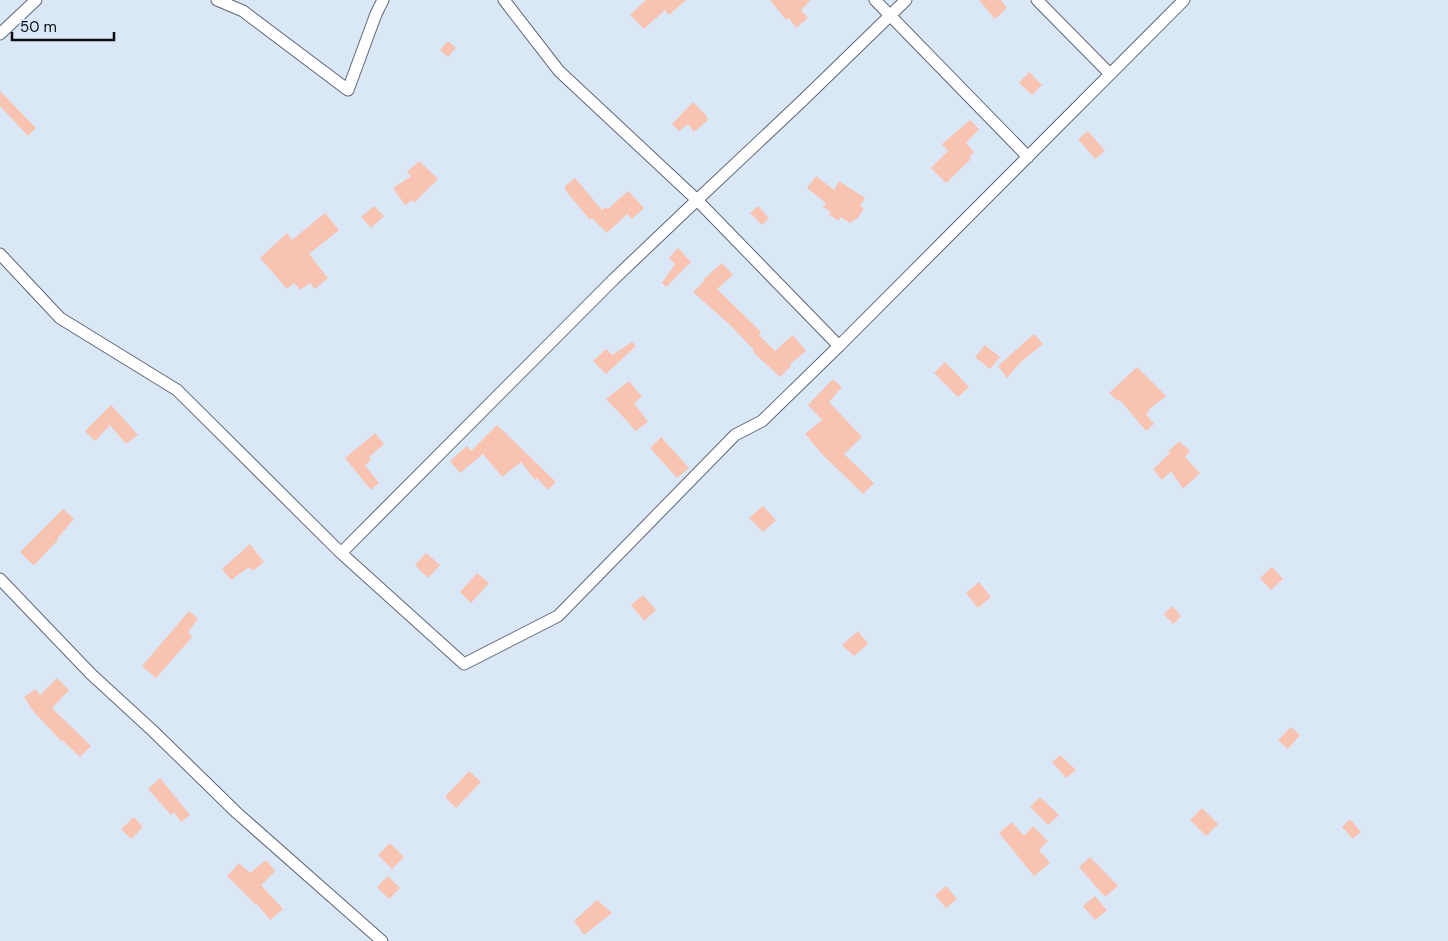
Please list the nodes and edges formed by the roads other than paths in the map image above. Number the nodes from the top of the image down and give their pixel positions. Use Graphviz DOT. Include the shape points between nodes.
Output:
graph roads {
  1 [pos="36,0"];
  2 [pos="217,0"];
  3 [pos="383,0"];
  4 [pos="504,0"];
  5 [pos="875,0"];
  6 [pos="906,0"];
  7 [pos="1037,0"];
  8 [pos="1184,0"];
  9 [pos="890,15"];
  10 [pos="0,34"];
  11 [pos="1110,74"];
  12 [pos="1028,157"];
  13 [pos="697,200"];
  14 [pos="0,254"];
  15 [pos="839,346"];
  16 [pos="341,553"];
  17 [pos="0,579"];
  18 [pos="382,941"];
  1 -- 10 [label="street"];
  2 -- 3 [label="street" via="243,10 348,90"];
  4 -- 13 [label="street" via="560,71"];
  5 -- 9 [label="street"];
  6 -- 9 [label="street"];
  7 -- 11 [label="street"];
  8 -- 11 [label="street"];
  9 -- 12 [label="street"];
  9 -- 13 [label="street"];
  11 -- 12 [label="street"];
  12 -- 15 [label="street"];
  13 -- 15 [label="street"];
  13 -- 16 [label="street"];
  14 -- 16 [label="street" via="60,318 177,390"];
  15 -- 16 [label="street" via="762,421 735,435 558,616 464,664"];
  17 -- 18 [label="street" via="90,674 237,813"];
}
